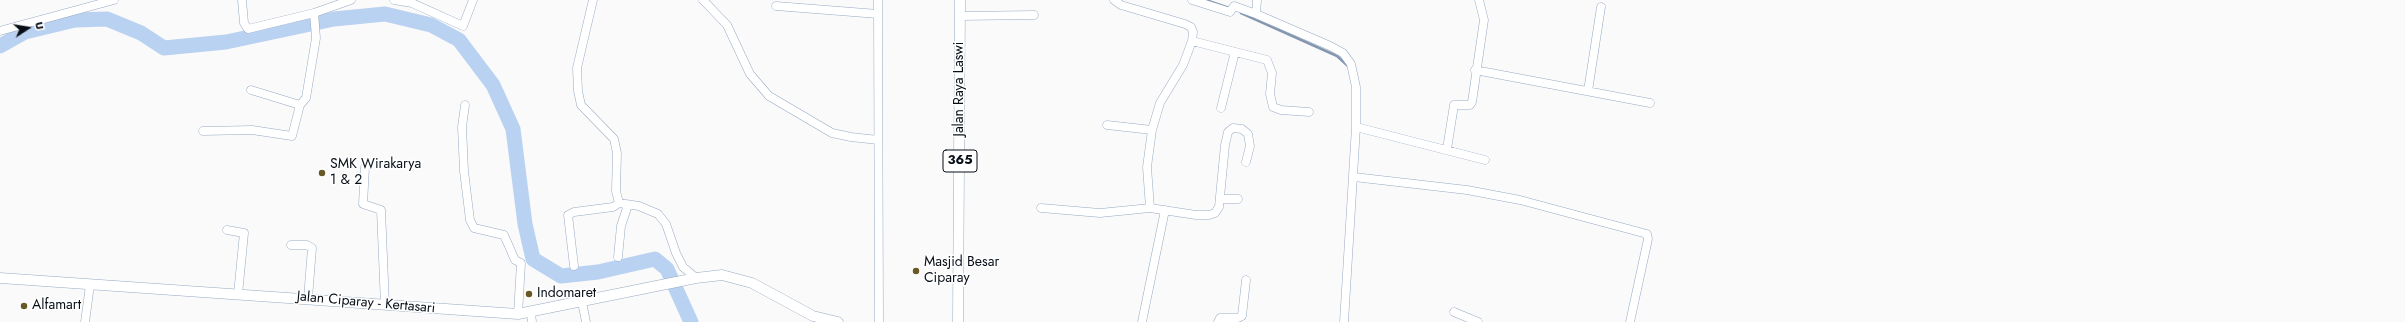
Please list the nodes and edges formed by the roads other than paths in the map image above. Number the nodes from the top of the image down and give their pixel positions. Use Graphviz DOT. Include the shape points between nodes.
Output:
graph roads {
  1 [pos="114,0"];
  2 [pos="242,0"];
  3 [pos="351,0"];
  4 [pos="394,0"];
  5 [pos="473,0"];
  6 [pos="593,0"];
  7 [pos="703,0"];
  8 [pos="878,0"];
  9 [pos="960,0"];
  10 [pos="1114,0"];
  11 [pos="1192,0"];
  12 [pos="1257,0"];
  13 [pos="1480,0"];
  14 [pos="776,6"];
  15 [pos="1234,6"];
  16 [pos="1601,6"];
  17 [pos="314,14"];
  18 [pos="878,14"];
  19 [pos="1256,14"];
  20 [pos="1034,15"];
  21 [pos="960,16"];
  22 [pos="0,31"];
  23 [pos="1192,41"];
  24 [pos="1235,52"];
  25 [pos="1475,70"];
  26 [pos="251,90"];
  27 [pos="1588,91"];
  28 [pos="1650,103"];
  29 [pos="300,105"];
  30 [pos="465,105"];
  31 [pos="1221,108"];
  32 [pos="1309,112"];
  33 [pos="1107,125"];
  34 [pos="1356,127"];
  35 [pos="1152,130"];
  36 [pos="203,131"];
  37 [pos="878,140"];
  38 [pos="1447,149"];
  39 [pos="1485,160"];
  40 [pos="1246,162"];
  41 [pos="365,167"];
  42 [pos="1354,177"];
  43 [pos="1221,199"];
  44 [pos="1238,199"];
  45 [pos="619,203"];
  46 [pos="628,205"];
  47 [pos="1041,208"];
  48 [pos="1150,208"];
  49 [pos="1165,210"];
  50 [pos="227,230"];
  51 [pos="291,245"];
  52 [pos="618,257"];
  53 [pos="574,266"];
  54 [pos="0,278"];
  55 [pos="693,278"];
  56 [pos="1246,280"];
  57 [pos="90,285"];
  58 [pos="238,294"];
  59 [pos="308,298"];
  60 [pos="582,302"];
  61 [pos="385,305"];
  62 [pos="1454,312"];
  63 [pos="518,314"];
  64 [pos="532,318"];
  65 [pos="85,322"];
  66 [pos="586,322"];
  67 [pos="838,322"];
  68 [pos="879,322"];
  69 [pos="958,322"];
  70 [pos="1142,322"];
  71 [pos="1218,322"];
  72 [pos="1344,322"];
  73 [pos="1478,322"];
  74 [pos="1630,322"];
  1 -- 22 [label="street"];
  2 -- 17 [label="street" via="244,23 248,29"];
  3 -- 17 [label="street"];
  4 -- 5 [label="street" via="412,3 463,26"];
  6 -- 45 [label="street" via="577,68 578,91 582,106 614,138 617,153 616,191"];
  7 -- 37 [label="street" via="727,25 750,74 769,96 832,133 851,138"];
  8 -- 18 [label="street"];
  9 -- 21 [label="main road, Jalan Raya Laswi / 365"];
  10 -- 23 [label="street" via="1121,5 1187,25 1193,32"];
  11 -- 15 [label="street" via="1230,12"];
  12 -- 19 [label="street"];
  13 -- 25 [label="street" via="1484,20"];
  14 -- 18 [label="street"];
  15 -- 19 [label="street"];
  16 -- 27 [label="street"];
  17 -- 29 [label="street" via="316,38 306,98"];
  18 -- 37 [label="street"];
  19 -- 34 [label="street" via="1330,46 1346,57 1352,67 1356,87"];
  20 -- 21 [label="street"];
  21 -- 69 [label="main road, Jalan Raya Laswi / 365"];
  23 -- 24 [label="street"];
  23 -- 35 [label="street" via="1183,66 1160,103"];
  24 -- 31 [label="street"];
  24 -- 32 [label="street" via="1270,62 1270,94 1273,107"];
  25 -- 27 [label="street"];
  25 -- 38 [label="street" via="1472,104 1454,105"];
  26 -- 29 [label="street"];
  27 -- 28 [label="street"];
  29 -- 36 [label="street" via="292,136 252,130"];
  30 -- 63 [label="street" via="462,127 470,220 474,228 504,235 515,260 521,263"];
  33 -- 35 [label="street"];
  34 -- 38 [label="street"];
  34 -- 42 [label="street"];
  35 -- 48 [label="street" via="1147,167"];
  37 -- 68 [label="street"];
  38 -- 39 [label="street"];
  40 -- 43 [label="street" via="1250,146 1248,134 1242,129 1233,128 1228,132 1225,145"];
  41 -- 61 [label="street" via="363,204 381,210"];
  42 -- 72 [label="street"];
  42 -- 74 [label="street" via="1520,200 1647,234"];
  43 -- 44 [label="street"];
  43 -- 49 [label="street" via="1217,211 1209,215"];
  45 -- 46 [label="street"];
  45 -- 53 [label="street" via="614,207 568,215"];
  46 -- 52 [label="street" via="621,226"];
  46 -- 55 [label="street" via="650,209 658,214 666,224 676,254"];
  47 -- 48 [label="street" via="1100,213"];
  48 -- 49 [label="street"];
  49 -- 70 [label="street"];
  50 -- 58 [label="street" via="244,232"];
  51 -- 59 [label="street" via="307,245 312,248"];
  54 -- 57 [label="main road, Jalan Ciparay - Kertasari"];
  55 -- 60 [label="main road, Jalan Ciparay - Kertasari"];
  55 -- 67 [label="main road, Jalan Ciparay - Kertasari" via="733,276 770,292 813,316"];
  56 -- 71 [label="street" via="1242,316 1220,318"];
  57 -- 58 [label="main road, Jalan Ciparay - Kertasari"];
  57 -- 65 [label="street"];
  58 -- 59 [label="main road, Jalan Ciparay - Kertasari"];
  59 -- 61 [label="main road, Jalan Ciparay - Kertasari"];
  60 -- 64 [label="main road, Jalan Ciparay - Kertasari"];
  60 -- 66 [label="street"];
  61 -- 63 [label="main road, Jalan Ciparay - Kertasari"];
  62 -- 73 [label="street"];
  63 -- 64 [label="main road, Jalan Ciparay - Kertasari"];
}
